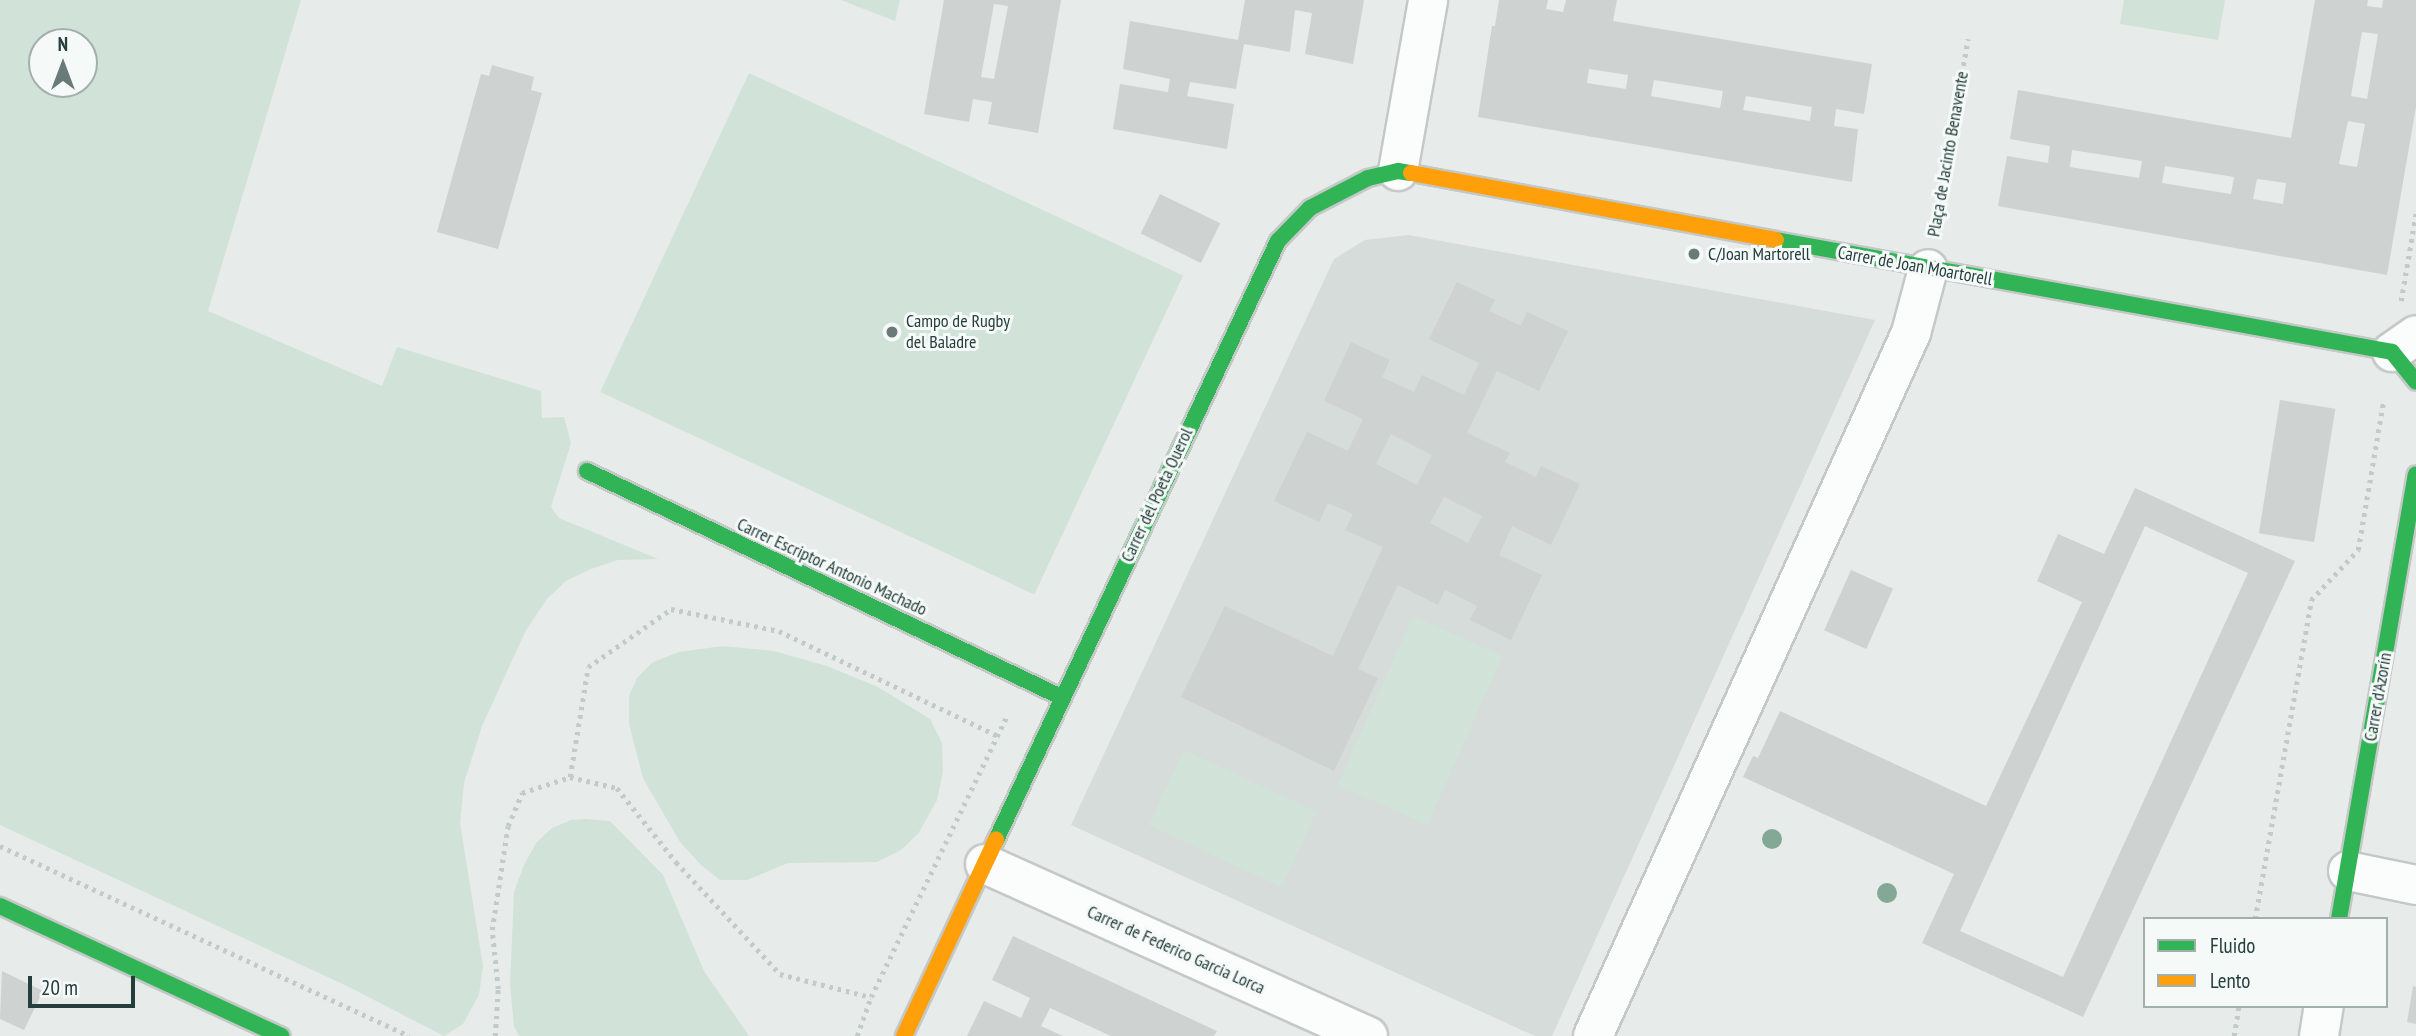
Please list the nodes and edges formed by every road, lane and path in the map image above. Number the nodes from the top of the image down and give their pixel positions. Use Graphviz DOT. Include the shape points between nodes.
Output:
graph roads {
  1 [pos="1429,0"];
  2 [pos="1968,39"];
  3 [pos="1398,172"];
  4 [pos="2416,212"];
  5 [pos="1928,269"];
  6 [pos="2404,343"];
  7 [pos="2416,382"];
  8 [pos="587,471"];
  9 [pos="2416,475"];
  10 [pos="1025,680"];
  11 [pos="1061,697"];
  12 [pos="998,736"];
  13 [pos="570,777"];
  14 [pos="0,846"];
  15 [pos="985,864"];
  16 [pos="2348,871"];
  17 [pos="2416,885"];
  18 [pos="0,906"];
  19 [pos="2255,917"];
  20 [pos="2339,917"];
  21 [pos="871,997"];
  22 [pos="2239,1008"];
  23 [pos="2324,1008"];
  24 [pos="281,1036"];
  25 [pos="410,1036"];
  26 [pos="495,1036"];
  27 [pos="856,1036"];
  28 [pos="905,1036"];
  29 [pos="1368,1036"];
  30 [pos="1593,1036"];
  31 [pos="2234,1036"];
  32 [pos="2319,1036"];
  1 -- 3 [label="street"];
  2 -- 5 [label="path, Plaça de Jacinto Benavente"];
  3 -- 5 [label="street, Carrer de Joan Moartorell"];
  3 -- 11 [label="street, Carrer del Poeta Querol" via="1368,178 1310,208 1278,241"];
  4 -- 6 [label="path"];
  5 -- 6 [label="street, Carrer de Joan Moartorell"];
  5 -- 30 [label="street" via="1911,333"];
  6 -- 7 [label="street"];
  6 -- 19 [label="path" via="2358,550 2311,600"];
  8 -- 10 [label="street, Carrer Escriptor Antonio Machado"];
  9 -- 16 [label="street, Carrer d'Azorín"];
  10 -- 11 [label="street, Carrer Escriptor Antonio Machado"];
  10 -- 12 [label="path"];
  11 -- 15 [label="street, Carrer del Poeta Querol"];
  12 -- 13 [label="path" via="779,631 671,609 588,667"];
  12 -- 21 [label="path"];
  13 -- 21 [label="path" via="617,788 676,862 780,974"];
  13 -- 26 [label="path" via="522,793 508,825 492,930 498,989"];
  14 -- 25 [label="path"];
  15 -- 28 [label="street, Carrer del Poeta Querol"];
  15 -- 29 [label="street, Carrer de Federico Garcia Lorca"];
  16 -- 17 [label="street"];
  16 -- 20 [label="street, Carrer d'Azorín"];
  18 -- 24 [label="street"];
  21 -- 27 [label="path"];
  22 -- 31 [label="path"];
  23 -- 32 [label="street"];
}
